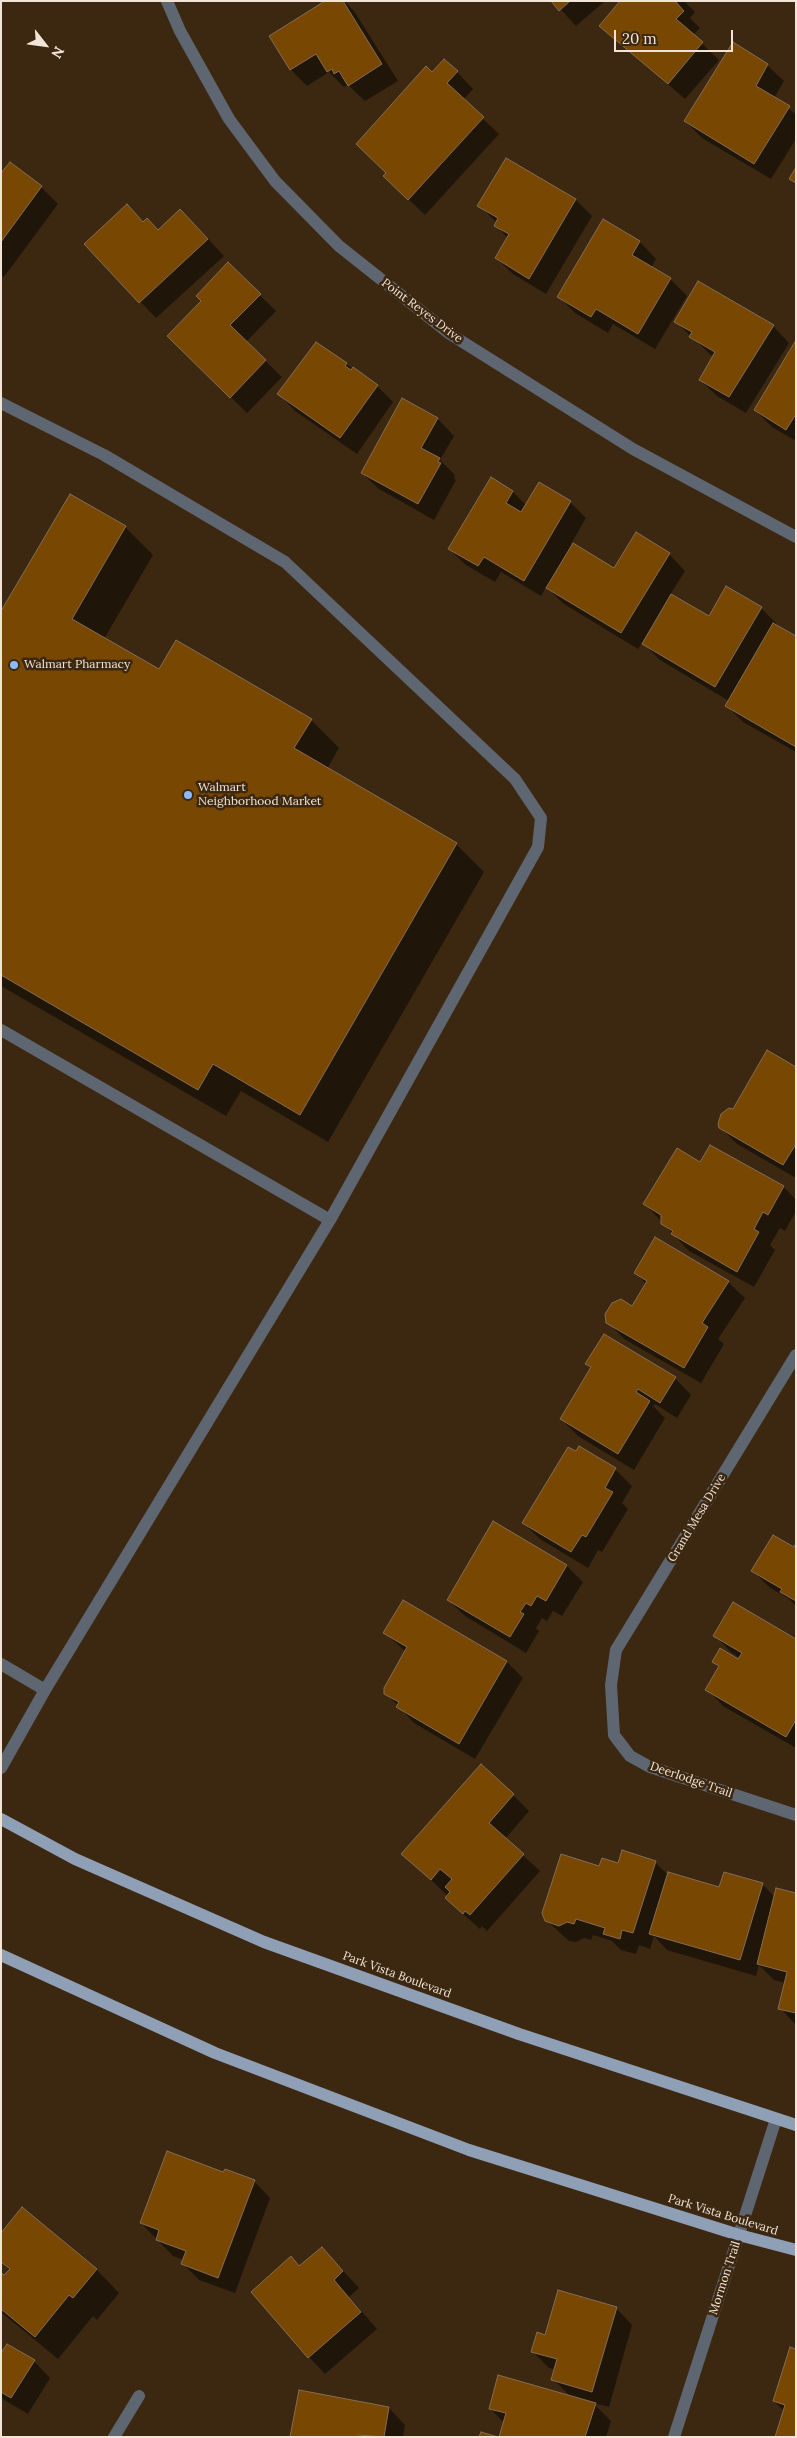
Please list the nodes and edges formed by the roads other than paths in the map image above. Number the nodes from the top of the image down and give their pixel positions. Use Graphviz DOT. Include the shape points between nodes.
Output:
graph roads {
  1 [pos="168,1"];
  2 [pos="1,403"];
  3 [pos="796,537"];
  4 [pos="1,1030"];
  5 [pos="330,1220"];
  6 [pos="796,1355"];
  7 [pos="1,1664"];
  8 [pos="611,1685"];
  9 [pos="45,1690"];
  10 [pos="1,1768"];
  11 [pos="796,1815"];
  12 [pos="1,1819"];
  13 [pos="1,1955"];
  14 [pos="776,2119"];
  15 [pos="796,2125"];
  16 [pos="739,2235"];
  17 [pos="796,2250"];
  18 [pos="139,2396"];
  19 [pos="114,2437"];
  20 [pos="674,2437"];
  1 -- 3 [label="street, Point Reyes Drive" via="180,31 229,119 276,181 339,246 450,334 633,449"];
  2 -- 5 [label="street" via="104,455 285,562 516,779 541,818 538,847"];
  4 -- 5 [label="street"];
  5 -- 9 [label="street"];
  6 -- 8 [label="street, Grand Mesa Drive" via="616,1650"];
  7 -- 9 [label="street"];
  8 -- 11 [label="street, Deerlodge Trail" via="614,1734 630,1756 650,1768"];
  9 -- 10 [label="street"];
  12 -- 14 [label="main road, Park Vista Boulevard" via="75,1859 264,1942 518,2034"];
  13 -- 16 [label="main road, Park Vista Boulevard" via="215,2053 460,2146"];
  14 -- 15 [label="main road, Park Vista Boulevard"];
  14 -- 16 [label="street, Mormon Trail"];
  16 -- 17 [label="main road, Park Vista Boulevard"];
  16 -- 20 [label="street, Mormon Trail"];
  18 -- 19 [label="street"];
}
